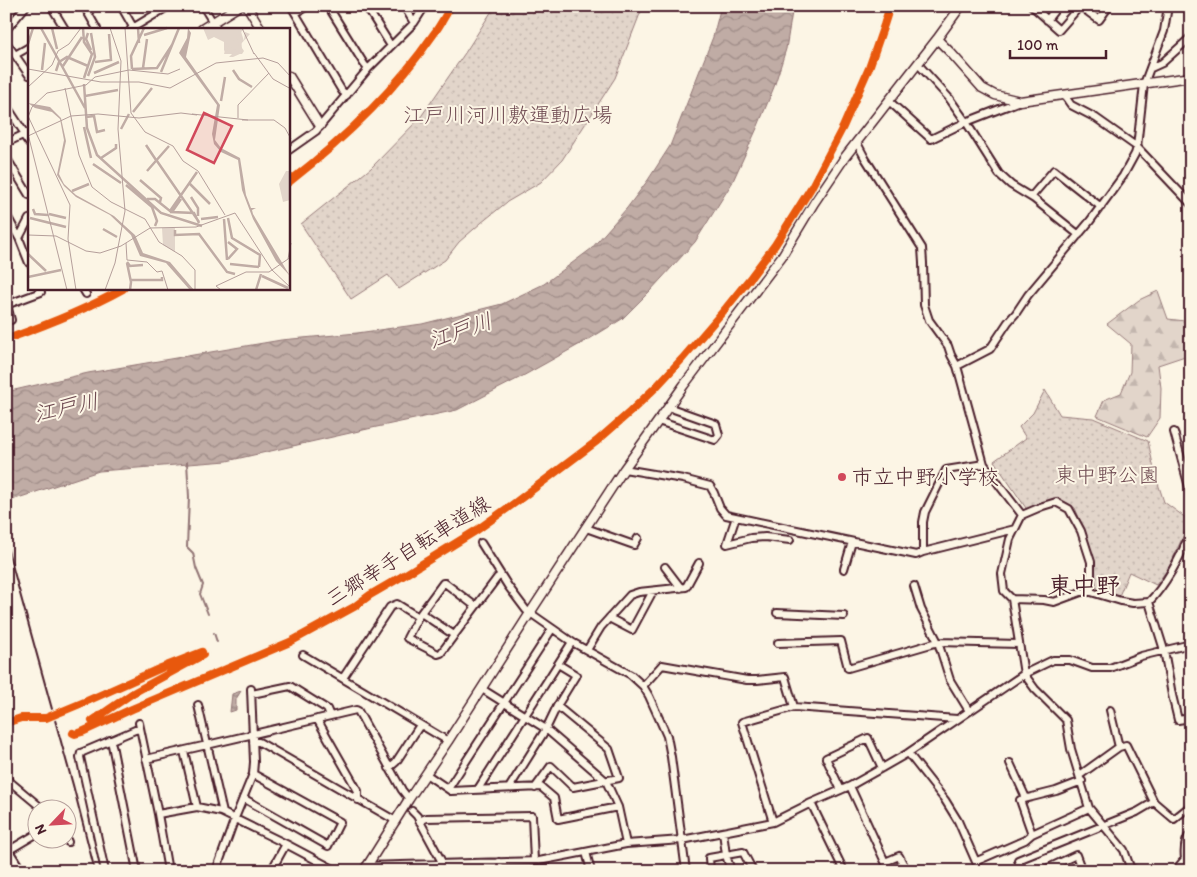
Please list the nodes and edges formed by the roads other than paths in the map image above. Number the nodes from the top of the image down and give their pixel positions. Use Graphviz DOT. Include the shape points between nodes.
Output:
graph roads {
  1 [pos="26,6"];
  2 [pos="51,6"];
  3 [pos="84,6"];
  4 [pos="121,6"];
  5 [pos="169,6"];
  6 [pos="204,6"];
  7 [pos="239,6"];
  8 [pos="247,6"];
  9 [pos="292,6"];
  10 [pos="307,6"];
  11 [pos="328,6"];
  12 [pos="366,6"];
  13 [pos="404,6"];
  14 [pos="425,6"];
  15 [pos="961,6"];
  16 [pos="1032,6"];
  17 [pos="1058,6"];
  18 [pos="1080,6"];
  19 [pos="1109,6"];
  20 [pos="1168,6"];
  21 [pos="296,13"];
  22 [pos="1047,20"];
  23 [pos="414,23"];
  24 [pos="215,26"];
  25 [pos="63,28"];
  26 [pos="96,28"];
  27 [pos="132,28"];
  28 [pos="260,28"];
  29 [pos="6,30"];
  30 [pos="1191,37"];
  31 [pos="937,39"];
  32 [pos="6,42"];
  33 [pos="391,46"];
  34 [pos="28,49"];
  35 [pos="15,56"];
  36 [pos="918,64"];
  37 [pos="1151,68"];
  38 [pos="368,69"];
  39 [pos="28,71"];
  40 [pos="1191,77"];
  41 [pos="290,78"];
  42 [pos="1144,84"];
  43 [pos="347,95"];
  44 [pos="1064,95"];
  45 [pos="889,101"];
  46 [pos="1020,101"];
  47 [pos="6,105"];
  48 [pos="966,122"];
  49 [pos="320,126"];
  50 [pos="26,133"];
  51 [pos="6,143"];
  52 [pos="857,143"];
  53 [pos="290,147"];
  54 [pos="1137,147"];
  55 [pos="6,157"];
  56 [pos="28,193"];
  57 [pos="1032,197"];
  58 [pos="1191,204"];
  59 [pos="1100,207"];
  60 [pos="6,214"];
  61 [pos="28,221"];
  62 [pos="1079,235"];
  63 [pos="19,238"];
  64 [pos="28,260"];
  65 [pos="40,290"];
  66 [pos="6,305"];
  67 [pos="11,320"];
  68 [pos="957,366"];
  69 [pos="668,407"];
  70 [pos="658,421"];
  71 [pos="1174,432"];
  72 [pos="984,464"];
  73 [pos="624,469"];
  74 [pos="1191,491"];
  75 [pos="1022,514"];
  76 [pos="736,517"];
  77 [pos="586,528"];
  78 [pos="1014,529"];
  79 [pos="1191,531"];
  80 [pos="638,538"];
  81 [pos="790,540"];
  82 [pos="852,542"];
  83 [pos="481,543"];
  84 [pos="1188,547"];
  85 [pos="924,552"];
  86 [pos="699,564"];
  87 [pos="665,567"];
  88 [pos="844,569"];
  89 [pos="501,575"];
  90 [pos="914,586"];
  91 [pos="681,588"];
  92 [pos="654,591"];
  93 [pos="1090,592"];
  94 [pos="1012,599"];
  95 [pos="1149,602"];
  96 [pos="475,606"];
  97 [pos="530,613"];
  98 [pos="777,613"];
  99 [pos="420,615"];
  100 [pos="844,616"];
  101 [pos="609,618"];
  102 [pos="552,629"];
  103 [pos="454,635"];
  104 [pos="572,642"];
  105 [pos="938,642"];
  106 [pos="778,643"];
  107 [pos="1019,644"];
  108 [pos="1191,644"];
  109 [pos="587,650"];
  110 [pos="1164,650"];
  111 [pos="303,655"];
  112 [pos="558,664"];
  113 [pos="1024,674"];
  114 [pos="343,678"];
  115 [pos="643,686"];
  116 [pos="482,689"];
  117 [pos="504,703"];
  118 [pos="198,705"];
  119 [pos="557,706"];
  120 [pos="794,707"];
  121 [pos="1110,710"];
  122 [pos="969,711"];
  123 [pos="330,716"];
  124 [pos="525,717"];
  125 [pos="1191,718"];
  126 [pos="317,719"];
  127 [pos="957,719"];
  128 [pos="420,725"];
  129 [pos="546,730"];
  130 [pos="253,734"];
  131 [pos="110,740"];
  132 [pos="448,741"];
  133 [pos="253,742"];
  134 [pos="207,745"];
  135 [pos="1119,747"];
  136 [pos="184,751"];
  137 [pos="908,753"];
  138 [pos="146,759"];
  139 [pos="1010,763"];
  140 [pos="389,768"];
  141 [pos="882,768"];
  142 [pos="254,774"];
  143 [pos="426,774"];
  144 [pos="1081,778"];
  145 [pos="8,780"];
  146 [pos="606,781"];
  147 [pos="850,786"];
  148 [pos="509,788"];
  149 [pos="535,788"];
  150 [pos="448,789"];
  151 [pos="478,790"];
  152 [pos="841,790"];
  153 [pos="243,798"];
  154 [pos="409,798"];
  155 [pos="1026,798"];
  156 [pos="32,800"];
  157 [pos="358,800"];
  158 [pos="1154,802"];
  159 [pos="811,803"];
  160 [pos="197,807"];
  161 [pos="618,807"];
  162 [pos="1089,808"];
  163 [pos="1191,809"];
  164 [pos="412,811"];
  165 [pos="223,813"];
  166 [pos="158,814"];
  167 [pos="234,818"];
  168 [pos="396,820"];
  169 [pos="419,821"];
  170 [pos="773,822"];
  171 [pos="1104,826"];
  172 [pos="723,832"];
  173 [pos="1191,833"];
  174 [pos="1032,834"];
  175 [pos="28,838"];
  176 [pos="682,840"];
  177 [pos="286,844"];
  178 [pos="626,844"];
  179 [pos="7,850"];
  180 [pos="586,852"];
  181 [pos="726,855"];
  182 [pos="534,861"];
  183 [pos="977,861"];
  184 [pos="479,862"];
  185 [pos="499,862"];
  186 [pos="443,864"];
  187 [pos="365,869"];
  188 [pos="22,871"];
  189 [pos="105,871"];
  190 [pos="137,871"];
  191 [pos="168,871"];
  192 [pos="216,871"];
  193 [pos="271,871"];
  194 [pos="337,871"];
  195 [pos="473,871"];
  196 [pos="500,871"];
  197 [pos="591,871"];
  198 [pos="686,871"];
  199 [pos="710,871"];
  200 [pos="731,871"];
  201 [pos="753,871"];
  202 [pos="844,871"];
  203 [pos="907,871"];
  204 [pos="980,871"];
  205 [pos="1022,871"];
  206 [pos="1042,871"];
  207 [pos="1082,871"];
  208 [pos="1137,871"];
  209 [pos="1175,871"];
  1 -- 29 [label="street"];
  2 -- 25 [label="street"];
  3 -- 26 [label="street"];
  4 -- 27 [label="street"];
  5 -- 27 [label="street"];
  6 -- 24 [label="street"];
  7 -- 24 [label="street"];
  8 -- 28 [label="street"];
  9 -- 21 [label="street"];
  10 -- 21 [label="street"];
  11 -- 38 [label="street"];
  12 -- 33 [label="street"];
  13 -- 23 [label="street"];
  14 -- 23 [label="street"];
  15 -- 31 [label="street"];
  16 -- 22 [label="street"];
  17 -- 22 [label="street"];
  18 -- 19 [label="street" via="1099,20"];
  18 -- 22 [label="street" via="1059,30"];
  20 -- 37 [label="street" via="1164,31"];
  21 -- 43 [label="street"];
  23 -- 33 [label="street"];
  30 -- 37 [label="street" via="1162,63"];
  31 -- 36 [label="street"];
  31 -- 46 [label="street" via="982,88"];
  32 -- 35 [label="street"];
  33 -- 38 [label="street"];
  34 -- 35 [label="street"];
  35 -- 39 [label="street"];
  36 -- 45 [label="street"];
  36 -- 48 [label="street"];
  37 -- 42 [label="street"];
  38 -- 43 [label="street"];
  40 -- 42 [label="street"];
  41 -- 49 [label="street"];
  42 -- 44 [label="street"];
  42 -- 54 [label="street"];
  43 -- 49 [label="street"];
  44 -- 46 [label="street"];
  44 -- 54 [label="street" via="1071,105"];
  45 -- 48 [label="street" via="931,139"];
  45 -- 52 [label="street"];
  46 -- 48 [label="street"];
  47 -- 50 [label="street"];
  48 -- 57 [label="street" via="999,174"];
  49 -- 53 [label="street"];
  50 -- 51 [label="street"];
  52 -- 68 [label="street" via="922,248 924,306"];
  52 -- 69 [label="street" via="782,256"];
  54 -- 58 [label="street"];
  54 -- 59 [label="street" via="1123,176"];
  55 -- 56 [label="street"];
  57 -- 59 [label="street" via="1054,170"];
  57 -- 62 [label="street"];
  59 -- 62 [label="street"];
  60 -- 63 [label="street"];
  61 -- 63 [label="street"];
  62 -- 68 [label="street" via="1028,295 990,349"];
  63 -- 64 [label="street"];
  65 -- 66 [label="street"];
  66 -- 67 [label="street"];
  68 -- 72 [label="street"];
  69 -- 70 [label="street"];
  69 -- 70 [label="street" via="716,424 719,435 715,440"];
  70 -- 73 [label="street"];
  71 -- 74 [label="street"];
  72 -- 75 [label="street"];
  72 -- 85 [label="street" via="946,470 925,512"];
  73 -- 76 [label="street" via="710,486 720,508 726,515"];
  73 -- 77 [label="street"];
  75 -- 78 [label="street"];
  75 -- 93 [label="street" via="1056,502 1069,509 1081,531 1091,562"];
  76 -- 81 [label="street" via="727,544 765,537"];
  76 -- 82 [label="street"];
  77 -- 80 [label="street" via="634,545"];
  77 -- 97 [label="street"];
  78 -- 85 [label="street"];
  78 -- 94 [label="street" via="1002,574 1004,591"];
  79 -- 84 [label="street"];
  82 -- 85 [label="street" via="916,555"];
  82 -- 88 [label="street"];
  83 -- 89 [label="street"];
  84 -- 95 [label="street" via="1161,590"];
  86 -- 91 [label="street" via="686,587"];
  87 -- 91 [label="street"];
  89 -- 96 [label="street"];
  89 -- 97 [label="street"];
  90 -- 105 [label="street" via="921,609"];
  91 -- 92 [label="street"];
  92 -- 101 [label="street" via="630,594"];
  92 -- 101 [label="street" via="632,630"];
  93 -- 94 [label="street" via="1054,602"];
  93 -- 95 [label="street" via="1121,601"];
  94 -- 107 [label="street"];
  95 -- 110 [label="street"];
  96 -- 99 [label="street" via="443,583"];
  96 -- 103 [label="street"];
  97 -- 102 [label="street"];
  97 -- 116 [label="street"];
  98 -- 100 [label="street"];
  99 -- 103 [label="street"];
  99 -- 103 [label="street" via="407,638 438,654"];
  99 -- 114 [label="street" via="393,605"];
  101 -- 109 [label="street"];
  102 -- 104 [label="street"];
  102 -- 117 [label="street"];
  104 -- 109 [label="street"];
  104 -- 112 [label="street"];
  105 -- 106 [label="street" via="848,668 840,641"];
  105 -- 107 [label="street"];
  105 -- 122 [label="street" via="950,680"];
  107 -- 113 [label="street"];
  108 -- 110 [label="street"];
  109 -- 115 [label="street" via="631,675"];
  110 -- 113 [label="street" via="1110,668 1092,668 1070,660 1053,660"];
  110 -- 125 [label="street" via="1178,720"];
  111 -- 114 [label="street"];
  112 -- 119 [label="street" via="576,676"];
  112 -- 124 [label="street"];
  113 -- 122 [label="street"];
  113 -- 144 [label="street" via="1066,720"];
  114 -- 128 [label="street"];
  115 -- 120 [label="street" via="662,665 747,680 785,677"];
  115 -- 176 [label="street" via="667,736"];
  116 -- 117 [label="street"];
  116 -- 132 [label="street"];
  117 -- 124 [label="street"];
  117 -- 150 [label="street"];
  118 -- 134 [label="street"];
  119 -- 129 [label="street"];
  119 -- 146 [label="street" via="609,749 619,778"];
  120 -- 127 [label="street"];
  120 -- 170 [label="street" via="742,722"];
  121 -- 135 [label="street"];
  122 -- 127 [label="street"];
  123 -- 126 [label="street"];
  123 -- 130 [label="street" via="327,709 290,686 251,691"];
  123 -- 140 [label="street" via="358,711"];
  124 -- 129 [label="street"];
  124 -- 151 [label="street"];
  126 -- 130 [label="street"];
  126 -- 157 [label="street" via="358,791"];
  127 -- 137 [label="street"];
  128 -- 132 [label="street"];
  128 -- 140 [label="street"];
  129 -- 146 [label="street"];
  129 -- 148 [label="street"];
  130 -- 133 [label="street"];
  130 -- 134 [label="street"];
  131 -- 138 [label="street" via="139,726"];
  131 -- 189 [label="street" via="81,753 80,757"];
  131 -- 190 [label="street"];
  132 -- 143 [label="street"];
  133 -- 142 [label="street"];
  133 -- 157 [label="street" via="259,742"];
  134 -- 136 [label="street"];
  134 -- 165 [label="street"];
  135 -- 144 [label="street"];
  135 -- 158 [label="street" via="1126,745"];
  136 -- 138 [label="street"];
  136 -- 160 [label="street"];
  137 -- 141 [label="street"];
  137 -- 183 [label="street" via="945,800"];
  138 -- 166 [label="street"];
  139 -- 155 [label="street"];
  140 -- 154 [label="street"];
  141 -- 147 [label="street"];
  141 -- 152 [label="street" via="868,738 826,758"];
  142 -- 153 [label="street"];
  142 -- 153 [label="street" via="340,822 328,846"];
  143 -- 150 [label="street"];
  143 -- 154 [label="street"];
  144 -- 155 [label="street" via="1056,792"];
  144 -- 162 [label="street"];
  145 -- 156 [label="street"];
  146 -- 149 [label="street" via="573,787 551,766"];
  146 -- 161 [label="street"];
  147 -- 152 [label="street"];
  147 -- 203 [label="street" via="885,862 899,856"];
  148 -- 149 [label="street"];
  148 -- 151 [label="street"];
  149 -- 161 [label="street" via="541,787 554,798 558,819"];
  150 -- 151 [label="street"];
  152 -- 159 [label="street"];
  153 -- 167 [label="street"];
  154 -- 168 [label="street"];
  155 -- 174 [label="street" via="1020,800"];
  157 -- 168 [label="street"];
  158 -- 163 [label="street" via="1174,819"];
  158 -- 171 [label="street"];
  159 -- 170 [label="street"];
  159 -- 202 [label="street"];
  160 -- 165 [label="street"];
  160 -- 166 [label="street"];
  161 -- 178 [label="street"];
  162 -- 171 [label="street"];
  162 -- 174 [label="street"];
  164 -- 169 [label="street"];
  165 -- 167 [label="street"];
  166 -- 191 [label="street"];
  167 -- 177 [label="street"];
  167 -- 192 [label="street"];
  168 -- 187 [label="street"];
  169 -- 182 [label="street" via="426,818 532,816"];
  169 -- 186 [label="street"];
  170 -- 172 [label="street"];
  171 -- 205 [label="street" via="1018,860"];
  171 -- 208 [label="street" via="1124,850 1130,867"];
  172 -- 176 [label="street"];
  172 -- 181 [label="street"];
  173 -- 209 [label="street" via="1184,848 1184,859"];
  174 -- 183 [label="street"];
  175 -- 179 [label="street"];
  176 -- 178 [label="street"];
  176 -- 198 [label="street"];
  177 -- 193 [label="street"];
  177 -- 194 [label="street"];
  178 -- 180 [label="street"];
  179 -- 188 [label="street"];
  180 -- 182 [label="street"];
  180 -- 197 [label="street"];
  181 -- 199 [label="street" via="709,858"];
  181 -- 200 [label="street"];
  181 -- 201 [label="street" via="743,852"];
  182 -- 185 [label="street"];
  183 -- 204 [label="street"];
  184 -- 185 [label="street"];
  184 -- 186 [label="street"];
  184 -- 195 [label="street"];
  185 -- 196 [label="street"];
  186 -- 187 [label="street"];
  206 -- 207 [label="street" via="1076,855"];
}
